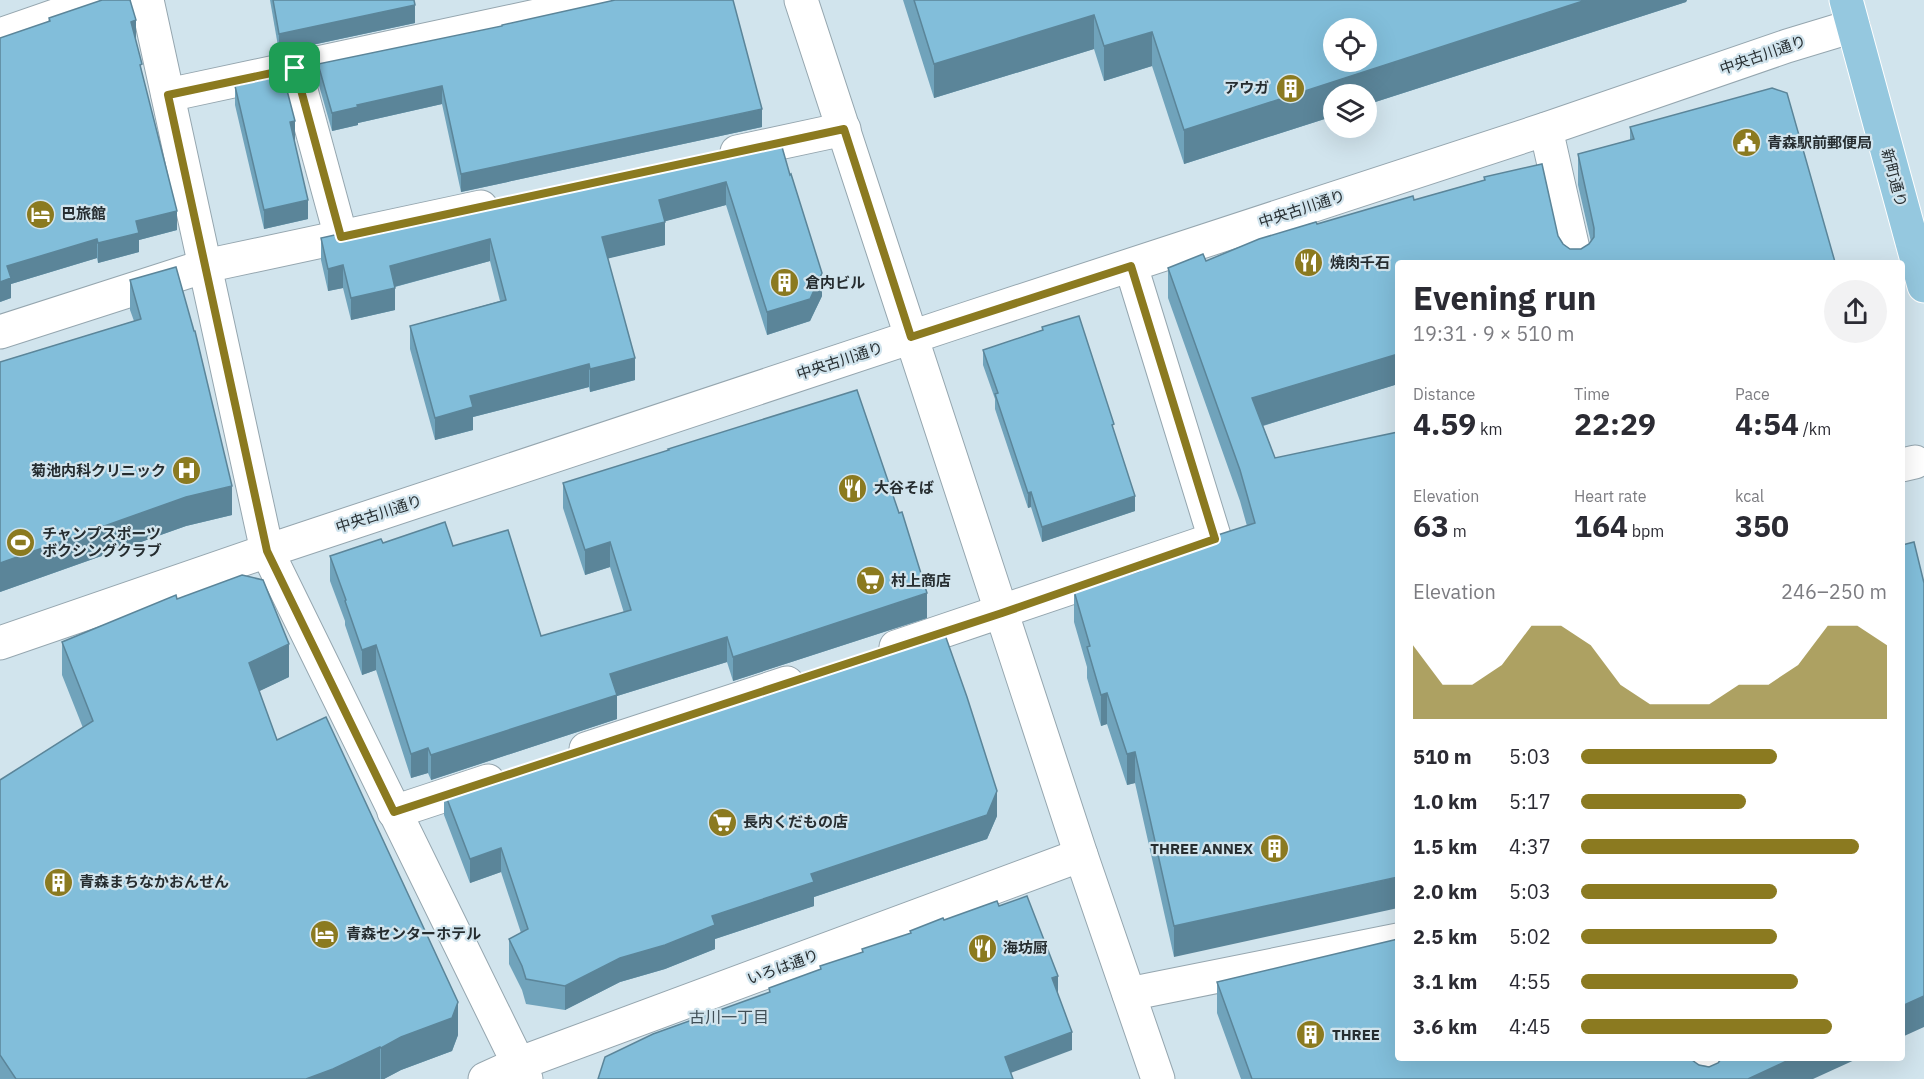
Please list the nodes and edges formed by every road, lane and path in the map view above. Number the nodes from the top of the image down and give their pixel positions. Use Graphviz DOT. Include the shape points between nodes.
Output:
graph roads {
  1 [pos="100,0"];
  2 [pos="147,0"];
  3 [pos="611,0"];
  4 [pos="801,0"];
  5 [pos="1850,13"];
  6 [pos="0,36"];
  7 [pos="295,68"];
  8 [pos="168,95"];
  9 [pos="844,129"];
  10 [pos="1546,129"];
  11 [pos="704,159"];
  12 [pos="505,202"];
  13 [pos="341,237"];
  14 [pos="1576,260"];
  15 [pos="1131,266"];
  16 [pos="205,267"];
  17 [pos="1924,286"];
  18 [pos="0,332"];
  19 [pos="911,337"];
  20 [pos="267,551"];
  21 [pos="1002,613"];
  22 [pos="0,643"];
  23 [pos="867,657"];
  24 [pos="811,675"];
  25 [pos="563,756"];
  26 [pos="518,771"];
  27 [pos="394,812"];
  28 [pos="1081,855"];
  29 [pos="1395,941"];
  30 [pos="1129,994"];
  31 [pos="1703,1061"];
  32 [pos="522,1072"];
  33 [pos="485,1079"];
  34 [pos="1158,1079"];
  35 [pos="1706,1079"];
  1 -- 6 [label="street"];
  2 -- 8 [label="street"];
  3 -- 7 [label="street"];
  4 -- 9 [label="street"];
  5 -- 10 [label="street, 中央古川通り" via="1787,46"];
  5 -- 17 [label="main road, 新町通り"];
  7 -- 8 [label="street"];
  7 -- 13 [label="street"];
  8 -- 16 [label="street"];
  9 -- 11 [label="street"];
  9 -- 19 [label="street"];
  10 -- 14 [label="street"];
  10 -- 15 [label="street, 中央古川通り"];
  12 -- 13 [label="street"];
  13 -- 16 [label="street"];
  15 -- 19 [label="street, 中央古川通り"];
  15 -- 21 [label="street" via="1215,539"];
  16 -- 18 [label="street"];
  16 -- 20 [label="street"];
  19 -- 20 [label="street, 中央古川通り"];
  19 -- 21 [label="street"];
  20 -- 22 [label="street, 中央古川通り"];
  20 -- 27 [label="street"];
  21 -- 23 [label="street"];
  21 -- 28 [label="street"];
  24 -- 25 [label="street"];
  26 -- 27 [label="street"];
  27 -- 32 [label="street"];
  28 -- 30 [label="street"];
  28 -- 32 [label="street, いろは通り"];
  29 -- 30 [label="street"];
  30 -- 34 [label="street"];
  31 -- 35 [label="street"];
  32 -- 33 [label="street, いろは通り"];
}
